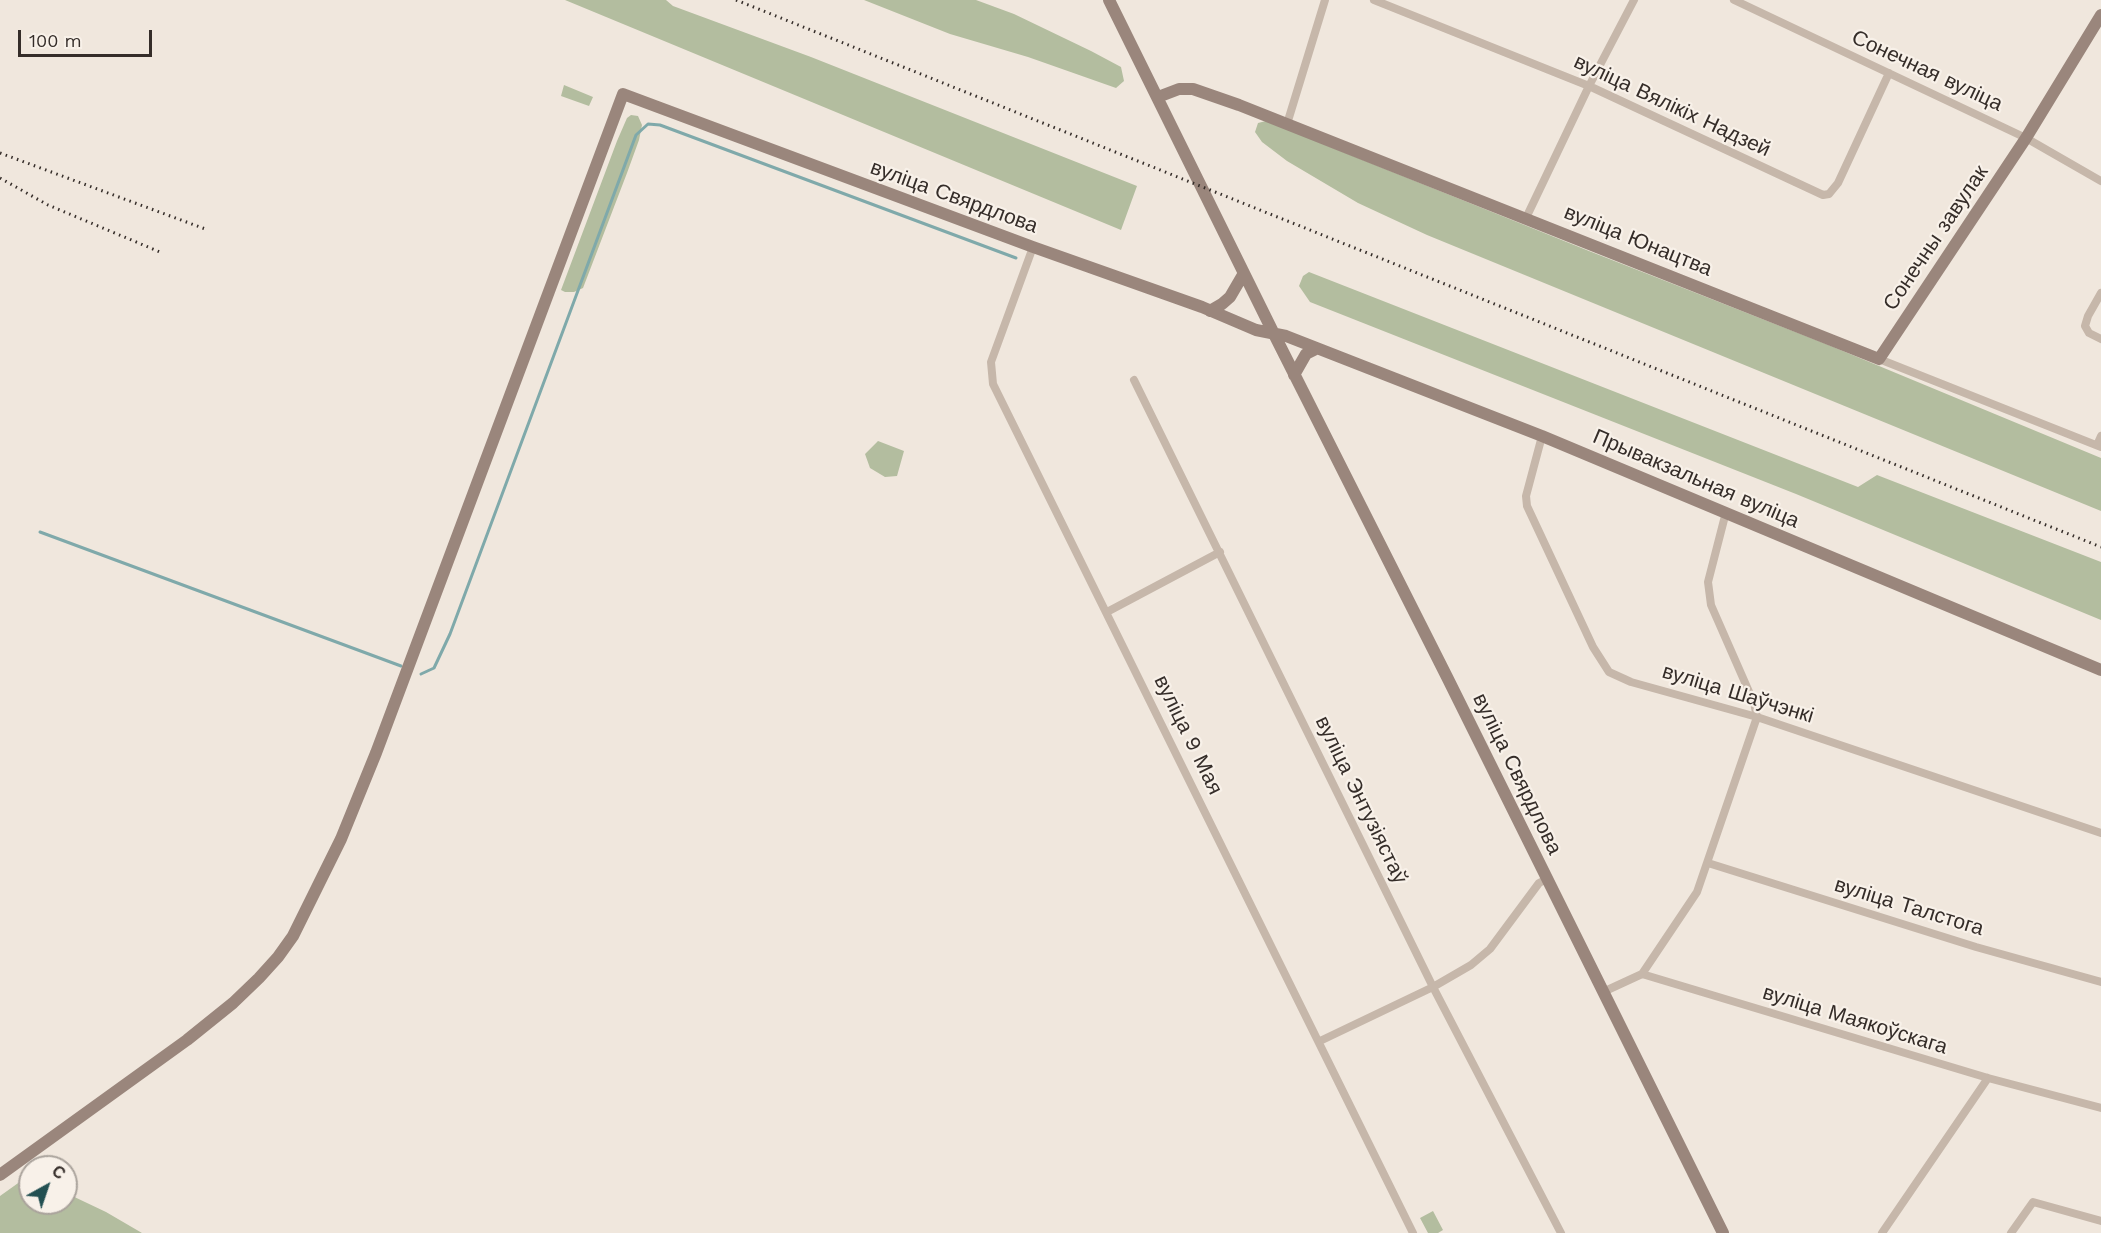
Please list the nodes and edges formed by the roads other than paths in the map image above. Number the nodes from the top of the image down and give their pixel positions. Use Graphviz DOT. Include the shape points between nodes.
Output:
graph roads {
  1 [pos="1109,0"];
  2 [pos="1325,0"];
  3 [pos="1374,0"];
  4 [pos="1634,0"];
  5 [pos="1734,0"];
  6 [pos="2101,15"];
  7 [pos="1889,73"];
  8 [pos="1589,86"];
  9 [pos="1158,97"];
  10 [pos="1287,124"];
  11 [pos="2026,138"];
  12 [pos="2101,181"];
  13 [pos="1526,218"];
  14 [pos="1033,247"];
  15 [pos="1244,273"];
  16 [pos="2101,293"];
  17 [pos="1210,311"];
  18 [pos="1273,332"];
  19 [pos="2101,339"];
  20 [pos="1317,349"];
  21 [pos="1879,359"];
  22 [pos="1294,375"];
  23 [pos="1134,380"];
  24 [pos="1542,436"];
  25 [pos="2101,436"];
  26 [pos="2099,446"];
  27 [pos="1726,512"];
  28 [pos="1220,552"];
  29 [pos="1107,612"];
  30 [pos="2101,670"];
  31 [pos="1758,717"];
  32 [pos="2101,833"];
  33 [pos="1708,863"];
  34 [pos="1547,879"];
  35 [pos="1642,974"];
  36 [pos="2101,982"];
  37 [pos="1433,987"];
  38 [pos="1603,992"];
  39 [pos="1320,1041"];
  40 [pos="1988,1078"];
  41 [pos="2101,1108"];
  42 [pos="0,1175"];
  43 [pos="2101,1221"];
  44 [pos="1413,1233"];
  45 [pos="1561,1233"];
  46 [pos="1724,1233"];
  47 [pos="1882,1233"];
  48 [pos="2011,1233"];
  1 -- 9 [label="street, вуліца Свярдлова"];
  2 -- 10 [label="street"];
  3 -- 8 [label="street, вуліца Вялікіх Надзей"];
  4 -- 8 [label="street"];
  5 -- 7 [label="street, Сонечная вуліца"];
  6 -- 11 [label="street, Сонечны завулак"];
  7 -- 8 [label="street, вуліца Вялікіх Надзей" via="1838,183 1823,195"];
  7 -- 11 [label="street, Сонечная вуліца"];
  8 -- 13 [label="street"];
  9 -- 10 [label="street, вуліца Юнацтва" via="1179,89 1193,89"];
  9 -- 15 [label="street, вуліца Свярдлова"];
  10 -- 13 [label="street, вуліца Юнацтва"];
  11 -- 12 [label="street, Сонечная вуліца"];
  11 -- 21 [label="street, Сонечны завулак"];
  13 -- 21 [label="street, вуліца Юнацтва"];
  14 -- 17 [label="street, вуліца Свярдлова"];
  14 -- 29 [label="street, вуліца 9 Мая" via="991,362 993,384"];
  14 -- 42 [label="street, вуліца Свярдлова" via="623,94 376,753 341,839 293,936 259,978 206,1025"];
  15 -- 17 [label="street" via="1230,297"];
  15 -- 18 [label="street, вуліца Свярдлова"];
  16 -- 19 [label="street" via="2085,326"];
  17 -- 18 [label="street, вуліца Свярдлова" via="1256,330"];
  18 -- 20 [label="street, Прывакзальная вуліца"];
  18 -- 22 [label="street, вуліца Свярдлова"];
  20 -- 22 [label="street" via="1306,354"];
  20 -- 24 [label="street, Прывакзальная вуліца"];
  21 -- 26 [label="street, вуліца Юнацтва"];
  22 -- 34 [label="street, вуліца Свярдлова"];
  23 -- 28 [label="street, вуліца Энтузіястаў"];
  24 -- 27 [label="street, Прывакзальная вуліца"];
  24 -- 31 [label="street, вуліца Шаўчэнкі" via="1526,496 1527,506 1593,647 1609,672 1631,682"];
  25 -- 26 [label="street"];
  27 -- 30 [label="street, Прывакзальная вуліца"];
  27 -- 31 [label="street" via="1708,582 1711,605"];
  28 -- 29 [label="street"];
  28 -- 37 [label="street, вуліца Энтузіястаў"];
  29 -- 39 [label="street, вуліца 9 Мая"];
  31 -- 32 [label="street, вуліца Шаўчэнкі"];
  31 -- 33 [label="street"];
  33 -- 35 [label="street" via="1697,892"];
  33 -- 36 [label="street, вуліца Талстога"];
  34 -- 37 [label="street" via="1539,883 1490,949"];
  34 -- 38 [label="street, вуліца Свярдлова"];
  35 -- 38 [label="street"];
  35 -- 40 [label="street, вуліца Маякоўскага"];
  37 -- 39 [label="street"];
  37 -- 45 [label="street, вуліца Энтузіястаў"];
  38 -- 46 [label="street, вуліца Свярдлова"];
  39 -- 44 [label="street, вуліца 9 Мая"];
  40 -- 41 [label="street, вуліца Маякоўскага"];
  40 -- 47 [label="street"];
  43 -- 48 [label="street" via="2033,1202"];
}
